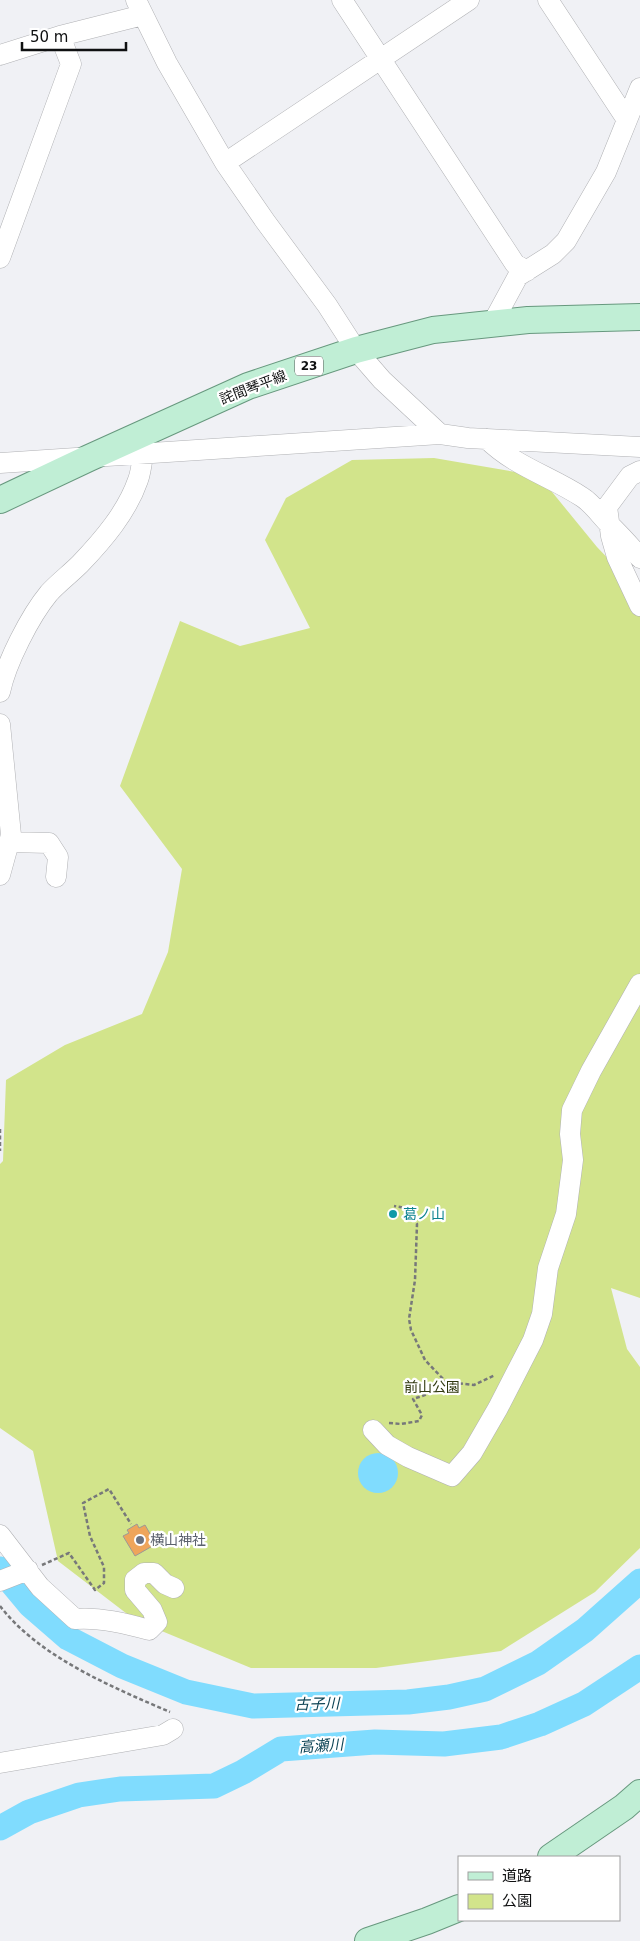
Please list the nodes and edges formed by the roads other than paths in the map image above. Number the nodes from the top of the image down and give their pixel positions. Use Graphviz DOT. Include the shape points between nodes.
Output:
graph roads {
  1 [pos="342,0"];
  2 [pos="469,0"];
  3 [pos="548,0"];
  4 [pos="139,7"];
  5 [pos="60,36"];
  6 [pos="0,55"];
  7 [pos="380,60"];
  8 [pos="640,88"];
  9 [pos="627,120"];
  10 [pos="225,163"];
  11 [pos="0,258"];
  12 [pos="527,271"];
  13 [pos="640,317"];
  14 [pos="492,324"];
  15 [pos="356,350"];
  16 [pos="440,434"];
  17 [pos="487,439"];
  18 [pos="640,447"];
  19 [pos="143,454"];
  20 [pos="89,458"];
  21 [pos="0,463"];
  22 [pos="640,471"];
  23 [pos="0,500"];
  24 [pos="610,525"];
  25 [pos="640,558"];
  26 [pos="640,606"];
  27 [pos="0,692"];
  28 [pos="0,724"];
  29 [pos="10,842"];
  30 [pos="0,875"];
  31 [pos="56,877"];
  32 [pos="640,984"];
  33 [pos="373,1430"];
  34 [pos="0,1535"];
  35 [pos="28,1570"];
  36 [pos="0,1581"];
  37 [pos="174,1588"];
  38 [pos="173,1729"];
  39 [pos="0,1763"];
  40 [pos="640,1793"];
  41 [pos="552,1856"];
  42 [pos="458,1908"];
  43 [pos="368,1941"];
  1 -- 7 [label="street"];
  2 -- 7 [label="street"];
  3 -- 9 [label="street"];
  4 -- 5 [label="street"];
  4 -- 10 [label="street" via="167,63"];
  5 -- 6 [label="street"];
  5 -- 11 [label="street" via="71,64"];
  7 -- 10 [label="street"];
  7 -- 12 [label="street" via="516,264"];
  8 -- 9 [label="street"];
  9 -- 12 [label="street" via="606,172 566,241"];
  10 -- 15 [label="street"];
  12 -- 14 [label="street" via="518,276"];
  13 -- 14 [label="main road, 詫間琴平線 / 23"];
  14 -- 15 [label="main road, 詫間琴平線 / 23" via="434,330"];
  15 -- 16 [label="street" via="382,380"];
  15 -- 20 [label="main road, 詫間琴平線 / 23" via="248,386"];
  16 -- 17 [label="street"];
  16 -- 19 [label="street"];
  17 -- 18 [label="street"];
  17 -- 24 [label="street" via="522,466 584,498"];
  19 -- 20 [label="street"];
  19 -- 27 [label="street" via="138,480 120,515 102,540 49,593 13,656"];
  20 -- 21 [label="street"];
  20 -- 23 [label="main road, 詫間琴平線 / 23"];
  22 -- 24 [label="street" via="630,476 607,507"];
  24 -- 25 [label="street"];
  24 -- 26 [label="street" via="617,558"];
  28 -- 29 [label="street"];
  29 -- 30 [label="street"];
  29 -- 31 [label="street" via="49,843 58,857"];
  32 -- 33 [label="street" via="590,1071 572,1110 570,1189 566,1214 548,1268 542,1314 533,1340 472,1454 452,1476 387,1445"];
  34 -- 35 [label="street"];
  35 -- 36 [label="street"];
  35 -- 37 [label="street" via="40,1587 75,1619 90,1618 149,1630 157,1622 136,1590 135,1580 144,1573 154,1573"];
  38 -- 39 [label="street" via="163,1735"];
  40 -- 41 [label="main road"];
  42 -- 43 [label="main road"];
}
